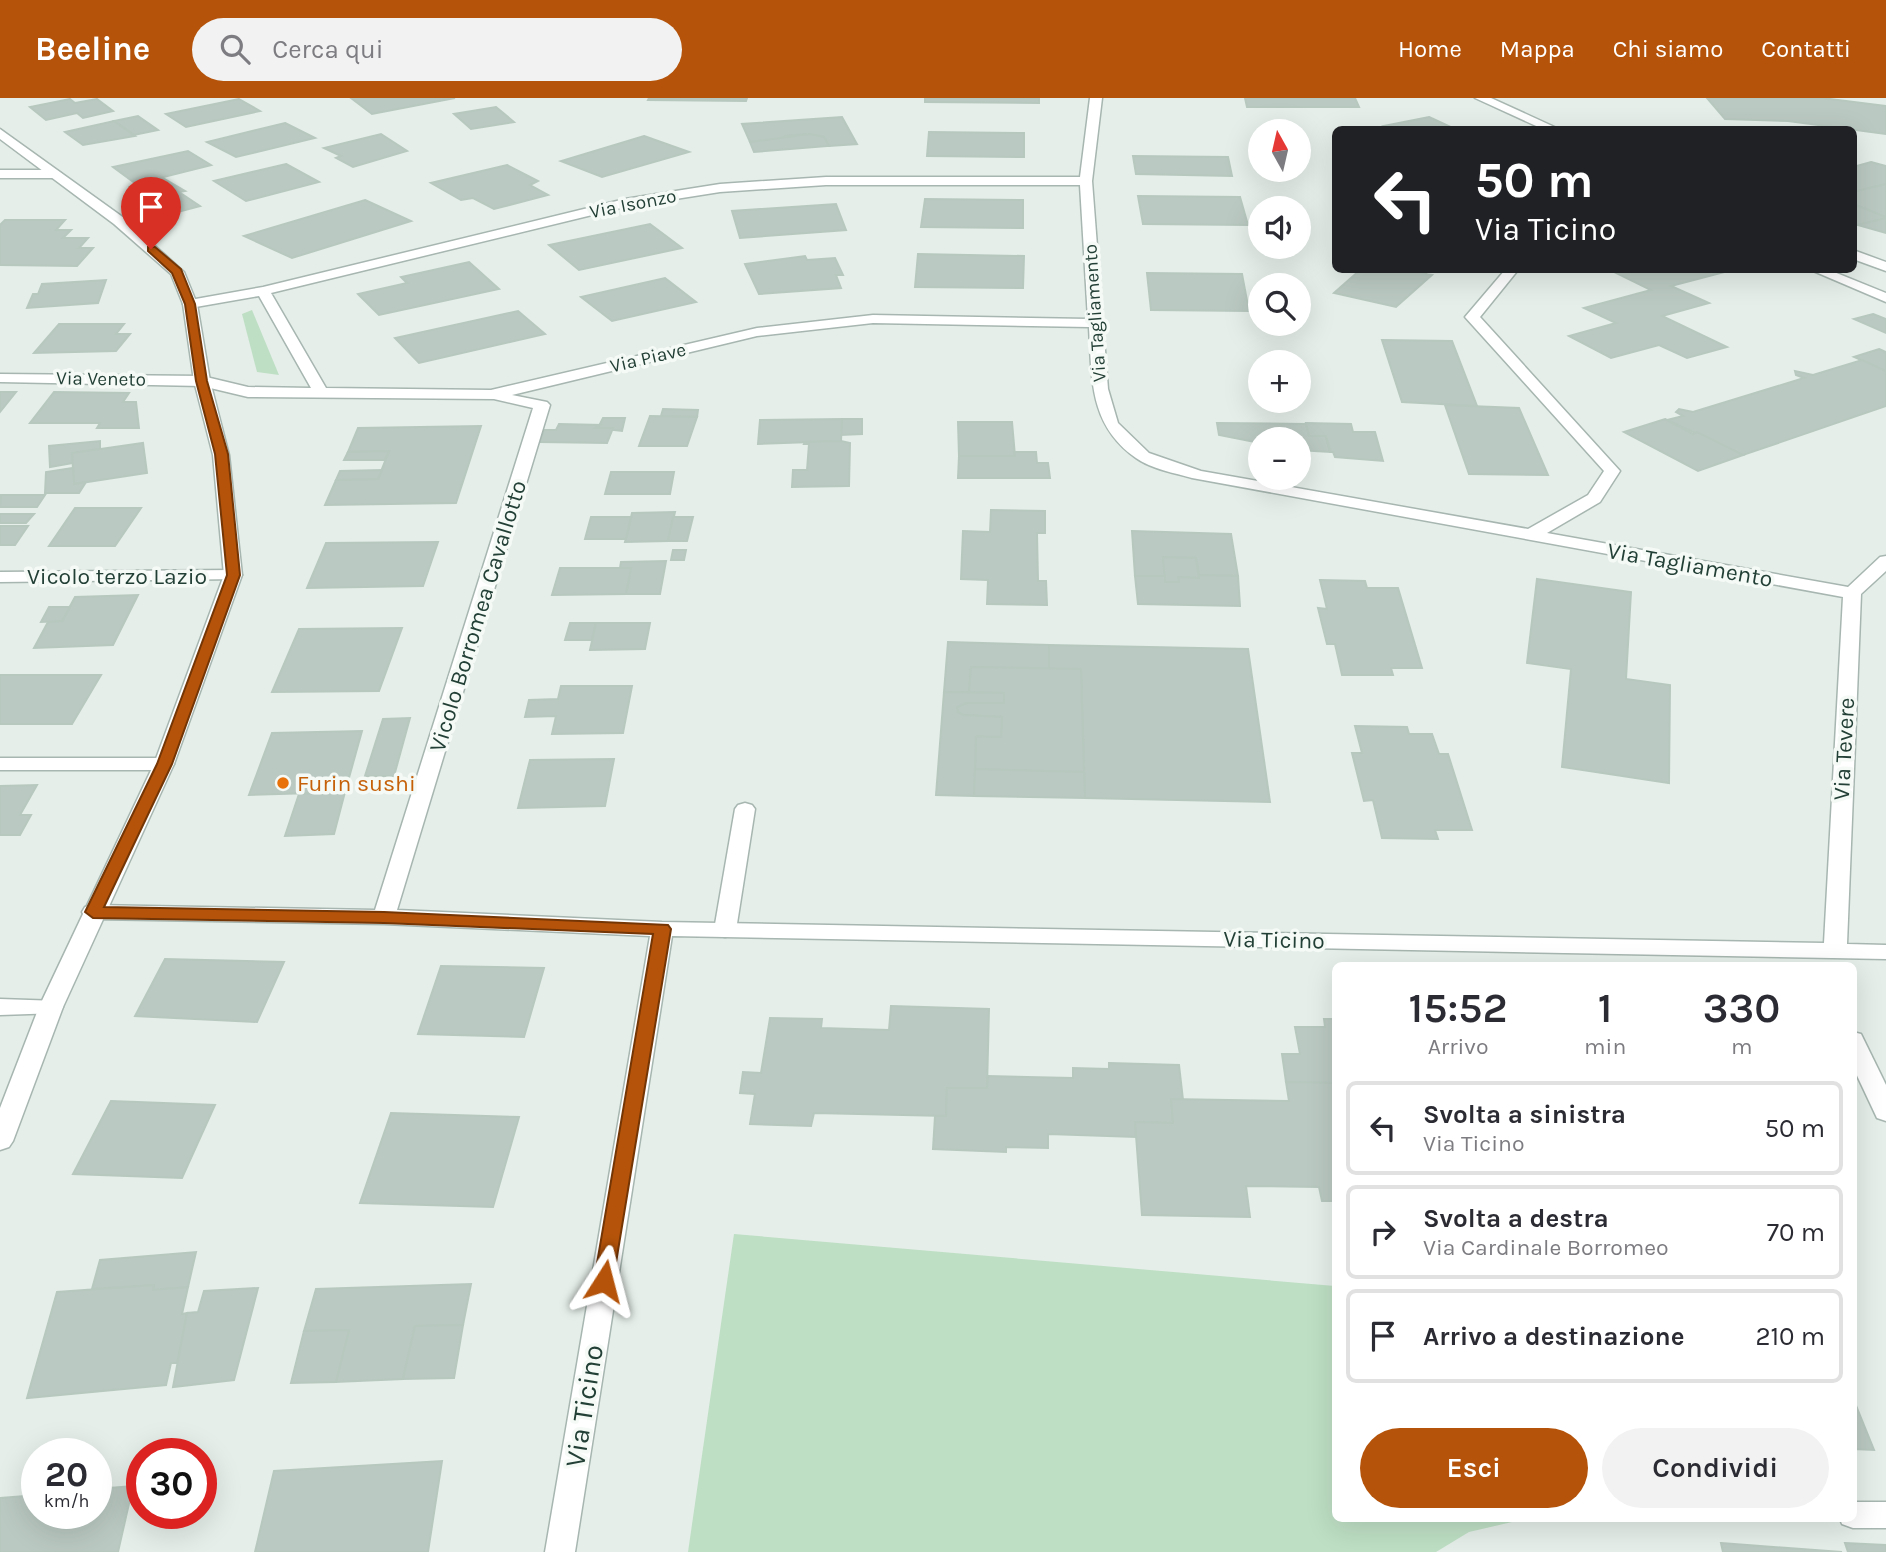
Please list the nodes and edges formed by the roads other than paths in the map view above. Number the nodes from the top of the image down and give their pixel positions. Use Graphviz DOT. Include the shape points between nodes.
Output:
graph roads {
  1 [pos="1096,98"];
  2 [pos="1481,98"];
  3 [pos="1547,126"];
  4 [pos="0,133"];
  5 [pos="15,173"];
  6 [pos="0,174"];
  7 [pos="56,174"];
  8 [pos="1086,181"];
  9 [pos="0,188"];
  10 [pos="1857,256"];
  11 [pos="1886,267"];
  12 [pos="1509,273"];
  13 [pos="1825,273"];
  14 [pos="263,291"];
  15 [pos="1886,298"];
  16 [pos="190,304"];
  17 [pos="1095,323"];
  18 [pos="0,378"];
  19 [pos="202,381"];
  20 [pos="321,393"];
  21 [pos="491,395"];
  22 [pos="1529,536"];
  23 [pos="1886,561"];
  24 [pos="233,575"];
  25 [pos="0,577"];
  26 [pos="1852,593"];
  27 [pos="0,764"];
  28 [pos="164,764"];
  29 [pos="745,809"];
  30 [pos="93,912"];
  31 [pos="384,918"];
  32 [pos="662,929"];
  33 [pos="725,930"];
  34 [pos="1886,952"];
  35 [pos="1822,955"];
  36 [pos="0,1007"];
  37 [pos="51,1007"];
  38 [pos="1857,1049"];
  39 [pos="1886,1112"];
  40 [pos="0,1141"];
  41 [pos="1857,1515"];
  42 [pos="1886,1515"];
  43 [pos="560,1552"];
  1 -- 8 [label="street, Via Tagliamento"];
  2 -- 3 [label="street"];
  4 -- 7 [label="street"];
  5 -- 6 [label="street"];
  5 -- 7 [label="street"];
  5 -- 9 [label="street"];
  7 -- 16 [label="street" via="119,220 177,272"];
  8 -- 14 [label="street, Via Isonzo" via="826,181 720,188 625,203"];
  8 -- 17 [label="street, Via Tagliamento"];
  10 -- 11 [label="street"];
  12 -- 22 [label="street" via="1472,317 1612,471 1594,498"];
  13 -- 15 [label="street"];
  14 -- 16 [label="street, Via Isonzo"];
  14 -- 20 [label="street"];
  16 -- 19 [label="street"];
  17 -- 21 [label="street, Via Piave" via="873,318 757,332"];
  17 -- 22 [label="street, Via Tagliamento" via="1100,389 1111,425 1143,456 1198,475"];
  18 -- 19 [label="street, Via Veneto"];
  19 -- 20 [label="street, Via Piave" via="248,392"];
  19 -- 24 [label="street" via="222,454"];
  20 -- 21 [label="street, Via Piave"];
  21 -- 31 [label="street, Vicolo Borromea Cavallotto" via="542,405"];
  22 -- 26 [label="street, Via Tagliamento"];
  23 -- 26 [label="street"];
  24 -- 25 [label="street, Vicolo terzo Lazio"];
  24 -- 28 [label="street"];
  26 -- 35 [label="street, Via Tevere"];
  27 -- 28 [label="street"];
  28 -- 30 [label="street"];
  29 -- 33 [label="street"];
  30 -- 31 [label="street, Via Ticino"];
  30 -- 37 [label="street"];
  31 -- 32 [label="street, Via Ticino"];
  32 -- 33 [label="street, Via Ticino"];
  32 -- 43 [label="street, Via Ticino"];
  33 -- 35 [label="street, Via Ticino"];
  34 -- 35 [label="street, Via Ticino"];
  36 -- 37 [label="street"];
  37 -- 40 [label="street"];
  38 -- 39 [label="street"];
  41 -- 42 [label="street"];
}
